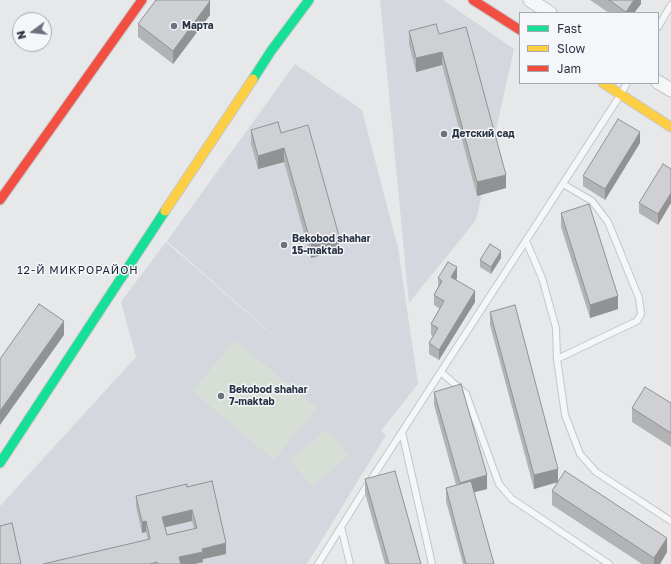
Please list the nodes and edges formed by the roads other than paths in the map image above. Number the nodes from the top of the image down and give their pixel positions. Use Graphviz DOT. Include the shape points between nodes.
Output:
graph roads {
  1 [pos="142,0"];
  2 [pos="309,0"];
  3 [pos="473,0"];
  4 [pos="530,0"];
  5 [pos="671,5"];
  6 [pos="548,12"];
  7 [pos="659,25"];
  8 [pos="519,29"];
  9 [pos="659,83"];
  10 [pos="605,84"];
  11 [pos="626,84"];
  12 [pos="671,90"];
  13 [pos="621,94"];
  14 [pos="671,127"];
  15 [pos="563,184"];
  16 [pos="0,200"];
  17 [pos="526,241"];
  18 [pos="557,359"];
  19 [pos="441,372"];
  20 [pos="402,432"];
  21 [pos="0,463"];
  22 [pos="671,521"];
  23 [pos="341,527"];
  24 [pos="318,564"];
  25 [pos="350,564"];
  26 [pos="432,564"];
  27 [pos="609,564"];
  1 -- 16 [label="street"];
  2 -- 21 [label="street" via="271,51"];
  3 -- 8 [label="street"];
  4 -- 6 [label="street"];
  5 -- 7 [label="lane"];
  9 -- 12 [label="street"];
  10 -- 13 [label="street"];
  11 -- 13 [label="lane"];
  13 -- 14 [label="street"];
  13 -- 15 [label="lane"];
  15 -- 17 [label="lane"];
  15 -- 18 [label="lane" via="592,201 608,222 639,298 641,314 637,321"];
  17 -- 18 [label="lane" via="542,278 556,328"];
  17 -- 19 [label="lane"];
  18 -- 22 [label="lane" via="565,415 580,454 596,472"];
  19 -- 20 [label="lane"];
  19 -- 27 [label="lane" via="466,394 499,484 512,499"];
  20 -- 23 [label="lane"];
  20 -- 26 [label="lane"];
  23 -- 24 [label="lane"];
  23 -- 25 [label="lane"];
}
